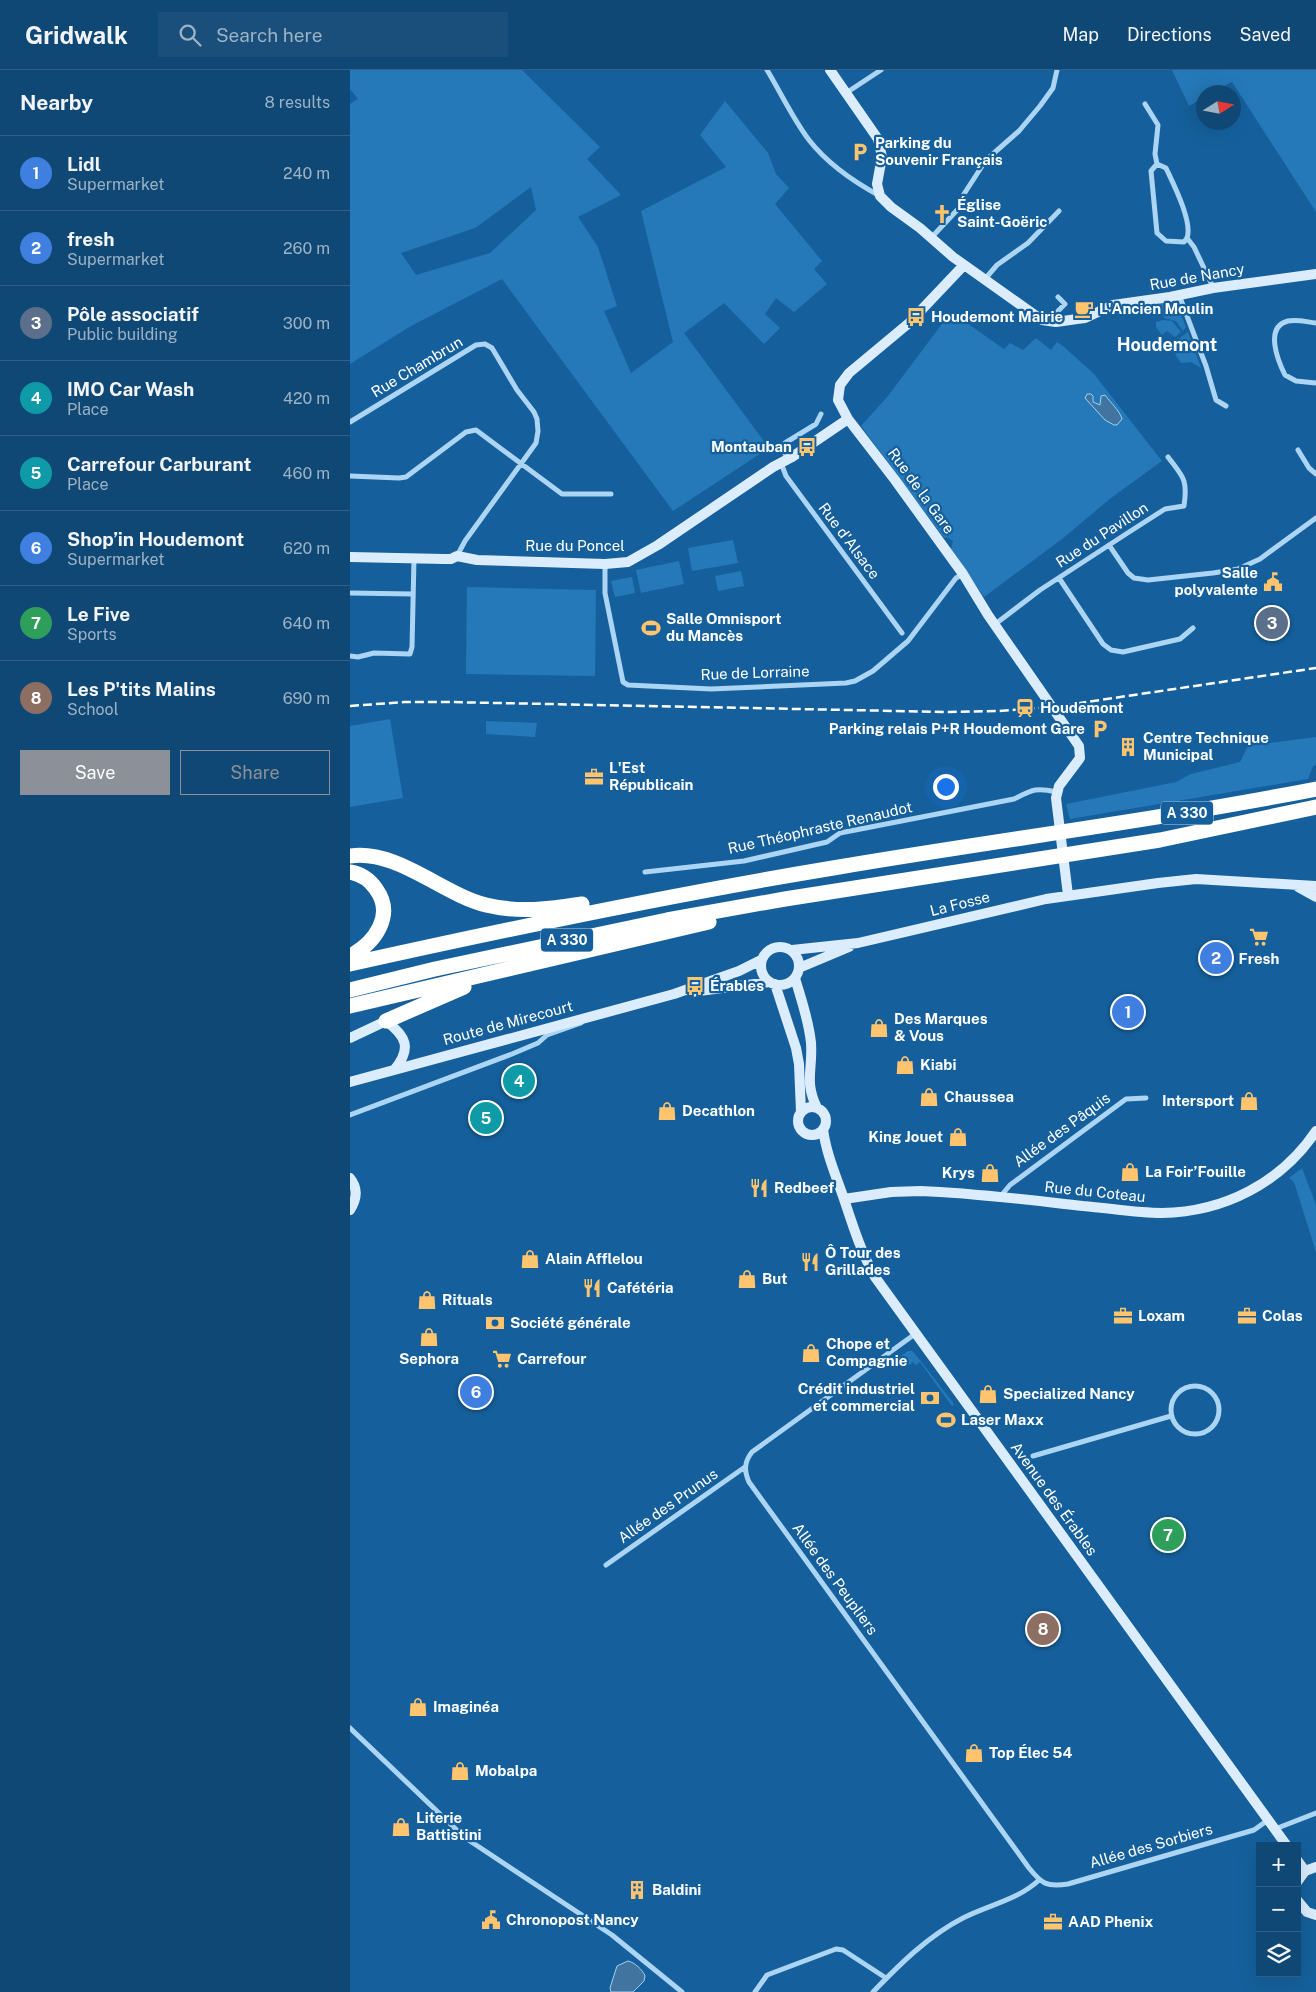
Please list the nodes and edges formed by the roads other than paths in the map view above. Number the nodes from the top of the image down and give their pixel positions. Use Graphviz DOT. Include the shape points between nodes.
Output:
graph roads {
  1 [pos="767,70"];
  2 [pos="830,70"];
  3 [pos="881,70"];
  4 [pos="1058,70"];
  5 [pos="846,93"];
  6 [pos="1145,104"];
  7 [pos="1157,164"];
  8 [pos="880,196"];
  9 [pos="1059,211"];
  10 [pos="931,238"];
  11 [pos="1187,238"];
  12 [pos="964,265"];
  13 [pos="1316,274"];
  14 [pos="985,279"];
  15 [pos="1213,288"];
  16 [pos="1179,295"];
  17 [pos="1058,297"];
  18 [pos="1056,322"];
  19 [pos="1316,322"];
  20 [pos="1316,383"];
  21 [pos="1226,406"];
  22 [pos="821,414"];
  23 [pos="848,419"];
  24 [pos="350,422"];
  25 [pos="1298,450"];
  26 [pos="1168,457"];
  27 [pos="784,461"];
  28 [pos="522,464"];
  29 [pos="1316,474"];
  30 [pos="350,476"];
  31 [pos="611,494"];
  32 [pos="1316,518"];
  33 [pos="1109,545"];
  34 [pos="350,556"];
  35 [pos="457,556"];
  36 [pos="414,558"];
  37 [pos="605,564"];
  38 [pos="962,574"];
  39 [pos="1059,578"];
  40 [pos="350,593"];
  41 [pos="413,594"];
  42 [pos="994,625"];
  43 [pos="1194,628"];
  44 [pos="902,632"];
  45 [pos="350,656"];
  46 [pos="1316,789"];
  47 [pos="1056,798"];
  48 [pos="1316,807"];
  49 [pos="350,856"];
  50 [pos="350,872"];
  51 [pos="644,872"];
  52 [pos="1292,884"];
  53 [pos="1316,886"];
  54 [pos="1068,895"];
  55 [pos="1316,896"];
  56 [pos="785,899"];
  57 [pos="629,904"];
  58 [pos="858,943"];
  59 [pos="792,950"];
  60 [pos="350,956"];
  61 [pos="561,957"];
  62 [pos="761,960"];
  63 [pos="350,964"];
  64 [pos="797,973"];
  65 [pos="772,983"];
  66 [pos="350,990"];
  67 [pos="674,994"];
  68 [pos="350,1006"];
  69 [pos="589,1017"];
  70 [pos="386,1021"];
  71 [pos="350,1038"];
  72 [pos="395,1069"];
  73 [pos="350,1082"];
  74 [pos="1146,1098"];
  75 [pos="817,1108"];
  76 [pos="801,1112"];
  77 [pos="350,1115"];
  78 [pos="823,1128"];
  79 [pos="1316,1131"];
  80 [pos="809,1134"];
  81 [pos="828,1153"];
  82 [pos="350,1178"];
  83 [pos="1000,1197"];
  84 [pos="844,1200"];
  85 [pos="350,1210"];
  86 [pos="915,1334"];
  87 [pos="1172,1416"];
  88 [pos="1033,1456"];
  89 [pos="745,1466"];
  90 [pos="606,1565"];
  91 [pos="350,1728"];
  92 [pos="1316,1813"];
  93 [pos="1268,1820"];
  94 [pos="1275,1829"];
  95 [pos="1284,1842"];
  96 [pos="1301,1866"];
  97 [pos="1316,1867"];
  98 [pos="1305,1871"];
  99 [pos="1301,1876"];
  100 [pos="1039,1880"];
  101 [pos="1301,1905"];
  102 [pos="1316,1915"];
  103 [pos="886,1978"];
  104 [pos="682,1992"];
  105 [pos="755,1992"];
  106 [pos="873,1992"];
  1 -- 8 [label="street" via="809,140 841,170"];
  2 -- 5 [label="street"];
  3 -- 5 [label="street"];
  4 -- 10 [label="street" via="1053,88 1040,106 1019,132 986,160 964,194 959,208"];
  5 -- 8 [label="street" via="880,145 882,156 877,188"];
  6 -- 7 [label="street" via="1158,125"];
  7 -- 11 [label="street" via="1166,168 1170,177 1188,225"];
  7 -- 11 [label="street" via="1151,171 1157,233 1166,241 1184,242"];
  8 -- 10 [label="street"];
  9 -- 14 [label="street" via="1028,243 997,265"];
  10 -- 12 [label="street"];
  11 -- 15 [label="street"];
  12 -- 14 [label="street"];
  12 -- 23 [label="street, Rue de la Gare" via="909,323 842,380 838,400"];
  13 -- 15 [label="street, Rue de Nancy"];
  14 -- 18 [label="street" via="1036,317"];
  15 -- 16 [label="street, Rue de Nancy"];
  16 -- 18 [label="street, Rue de Nancy" via="1113,305 1085,318"];
  16 -- 21 [label="street" via="1216,400"];
  17 -- 18 [label="street" via="1065,304 1057,312"];
  19 -- 20 [label="street" via="1283,323 1274,340 1285,376"];
  22 -- 27 [label="street" via="816,424 785,443"];
  23 -- 27 [label="street, Rue du Poncel"];
  23 -- 38 [label="street, Rue de la Gare"];
  24 -- 28 [label="street, Rue Chambrun" via="476,345 485,344 492,348 537,419 536,443"];
  25 -- 29 [label="street"];
  26 -- 33 [label="street, Rue du Pavillon" via="1185,480 1184,506 1166,509"];
  27 -- 37 [label="street, Rue du Poncel" via="634,560"];
  27 -- 44 [label="street, Rue d'Alsace" via="786,476"];
  28 -- 30 [label="street" via="479,432 471,430 406,476"];
  28 -- 31 [label="street" via="562,494"];
  28 -- 35 [label="street, Rue Chambrun"];
  32 -- 33 [label="street" via="1260,559 1213,573 1148,580 1134,578"];
  33 -- 39 [label="street, Rue du Pavillon"];
  34 -- 36 [label="street, Rue du Poncel"];
  35 -- 36 [label="street, Rue du Poncel" via="451,559"];
  35 -- 37 [label="street, Rue du Poncel" via="478,560"];
  36 -- 41 [label="street"];
  37 -- 38 [label="street, Rue de Lorraine" via="605,593 624,684 711,689 855,681 908,640"];
  38 -- 42 [label="street, Rue de la Gare"];
  39 -- 42 [label="street, Rue du Pavillon"];
  39 -- 43 [label="street" via="1103,644 1111,650 1123,652 1180,639"];
  40 -- 41 [label="street"];
  41 -- 45 [label="street" via="410,654"];
  42 -- 47 [label="street, Rue de la Gare" via="1081,752 1062,781"];
  46 -- 57 [label="highway, A 330" via="1157,818 840,866"];
  47 -- 51 [label="street, Rue Théophraste Renaudot" via="1043,789 1030,790 1014,799 840,833 827,842 744,861"];
  47 -- 54 [label="street"];
  48 -- 56 [label="highway, A 330" via="1160,840"];
  49 -- 57 [label="highway" via="386,860 457,894 485,905 511,910 542,910 609,900"];
  50 -- 60 [label="highway" via="372,883 384,910 376,935"];
  52 -- 53 [label="street"];
  52 -- 54 [label="street" via="1196,879"];
  52 -- 55 [label="street"];
  54 -- 58 [label="street, La Fosse"];
  56 -- 61 [label="highway" via="736,916"];
  56 -- 66 [label="highway, A 330" via="435,968"];
  57 -- 63 [label="highway, A 330"];
  58 -- 59 [label="street, La Fosse"];
  58 -- 64 [label="street, La Fosse"];
  59 -- 62 [label="street" via="776,946"];
  59 -- 64 [label="street" via="798,958"];
  61 -- 68 [label="highway"];
  61 -- 70 [label="highway" via="460,988"];
  62 -- 65 [label="street" via="763,975"];
  62 -- 67 [label="street, Route de Mirecourt"];
  64 -- 65 [label="street" via="786,984"];
  64 -- 75 [label="street" via="809,1031 809,1090"];
  65 -- 67 [label="street, Route de Mirecourt"];
  65 -- 76 [label="street" via="796,1048"];
  67 -- 69 [label="street, Route de Mirecourt"];
  69 -- 72 [label="street, Route de Mirecourt"];
  69 -- 77 [label="street" via="512,1054"];
  70 -- 71 [label="street"];
  70 -- 72 [label="street" via="398,1030 406,1049"];
  72 -- 73 [label="street, Route de Mirecourt"];
  74 -- 83 [label="street, Allée des Pâquis" via="1126,1099 1010,1184"];
  75 -- 76 [label="street" via="809,1107"];
  75 -- 78 [label="street" via="824,1115"];
  76 -- 80 [label="street" via="799,1126"];
  78 -- 80 [label="street" via="816,1134"];
  78 -- 81 [label="street, Avenue des Érables"];
  79 -- 83 [label="street, Rue du Coteau" via="1301,1151 1269,1179 1244,1194 1204,1208 1155,1213"];
  80 -- 81 [label="street, Avenue des Érables"];
  81 -- 84 [label="street, Avenue des Érables"];
  82 -- 85 [label="street" via="356,1195"];
  83 -- 84 [label="street, Rue du Coteau" via="907,1191 867,1194"];
  84 -- 86 [label="street, Avenue des Érables" via="869,1266"];
  86 -- 89 [label="street" via="752,1452"];
  86 -- 93 [label="street, Avenue des Érables"];
  87 -- 87 [label="street" via="1177,1426 1186,1432 1202,1433 1215,1424 1219,1406 1208,1390 1198,1386 1187,1387 1174,1397"];
  87 -- 88 [label="street"];
  89 -- 90 [label="street, Allée des Prunus"];
  89 -- 100 [label="street, Allée des Peupliers" via="749,1482"];
  91 -- 104 [label="street" via="464,1837 612,1935"];
  92 -- 94 [label="street"];
  93 -- 94 [label="street, Avenue des Érables"];
  93 -- 100 [label="street, Allée des Sorbiers" via="1254,1830 1068,1884 1052,1886"];
  94 -- 95 [label="street, Avenue des Érables"];
  96 -- 98 [label="street"];
  97 -- 98 [label="street"];
  98 -- 99 [label="street"];
  100 -- 103 [label="street" via="1018,1895 960,1919 939,1932"];
  101 -- 102 [label="street" via="1307,1912"];
  103 -- 105 [label="street" via="840,1948 767,1975"];
  103 -- 106 [label="street"];
}
